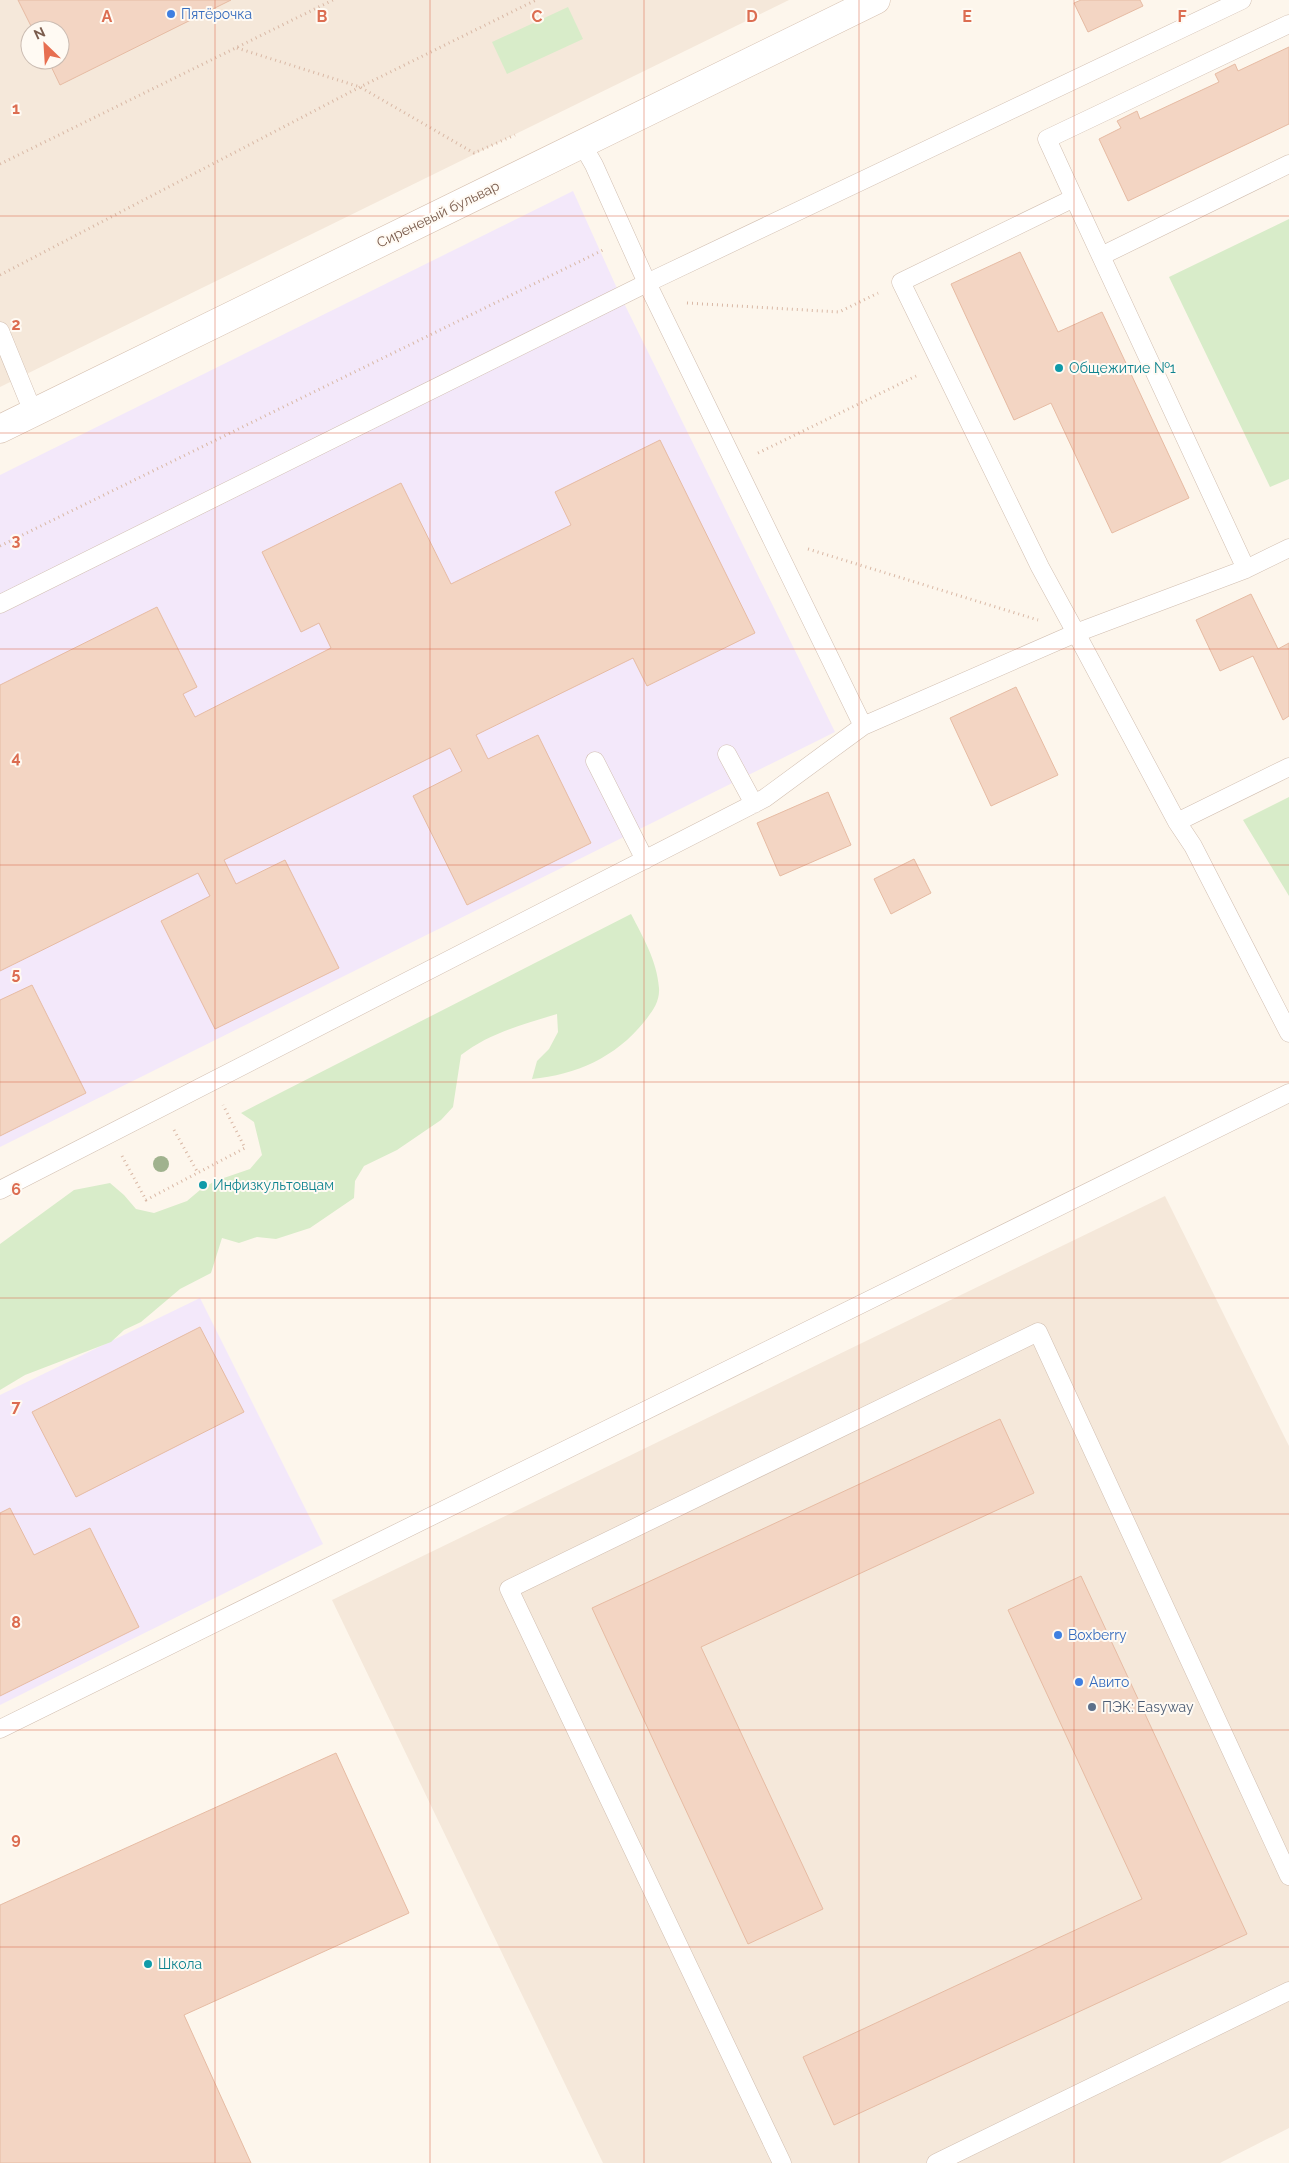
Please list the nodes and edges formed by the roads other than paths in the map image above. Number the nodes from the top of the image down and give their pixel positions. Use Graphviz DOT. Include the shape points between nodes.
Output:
graph roads {
  1 [pos="876,0"];
  2 [pos="1242,0"];
  3 [pos="1289,24"];
  4 [pos="582,144"];
  5 [pos="1289,164"];
  6 [pos="1074,198"];
  7 [pos="1101,256"];
  8 [pos="647,283"];
  9 [pos="0,331"];
  10 [pos="33,412"];
  11 [pos="0,429"];
  12 [pos="1289,548"];
  13 [pos="1246,569"];
  14 [pos="0,604"];
  15 [pos="1076,633"];
  16 [pos="863,726"];
  17 [pos="727,754"];
  18 [pos="595,761"];
  19 [pos="1289,767"];
  20 [pos="754,804"];
  21 [pos="1177,822"];
  22 [pos="645,860"];
  23 [pos="1289,1033"];
  24 [pos="1289,1093"];
  25 [pos="0,1190"];
  26 [pos="0,1730"];
  27 [pos="1289,1876"];
  28 [pos="1289,1991"];
  29 [pos="782,2163"];
  30 [pos="936,2163"];
  1 -- 4 [label="main road, Сиреневый бульвар"];
  2 -- 8 [label="lane"];
  3 -- 6 [label="lane" via="1047,139"];
  4 -- 8 [label="lane"];
  4 -- 10 [label="main road, Сиреневый бульвар"];
  5 -- 7 [label="lane"];
  6 -- 7 [label="lane"];
  6 -- 15 [label="lane" via="901,282 1040,567"];
  7 -- 13 [label="lane"];
  8 -- 14 [label="lane"];
  8 -- 16 [label="lane"];
  9 -- 10 [label="lane"];
  10 -- 11 [label="main road, Сиреневый бульвар"];
  12 -- 13 [label="lane"];
  13 -- 15 [label="lane"];
  15 -- 16 [label="lane"];
  15 -- 21 [label="lane"];
  16 -- 20 [label="lane"];
  17 -- 20 [label="lane"];
  18 -- 22 [label="lane"];
  19 -- 21 [label="lane"];
  20 -- 22 [label="lane"];
  21 -- 23 [label="lane" via="1193,846"];
  22 -- 25 [label="lane"];
  24 -- 26 [label="lane"];
  27 -- 29 [label="lane" via="1038,1332 509,1589"];
  28 -- 30 [label="lane"];
}
